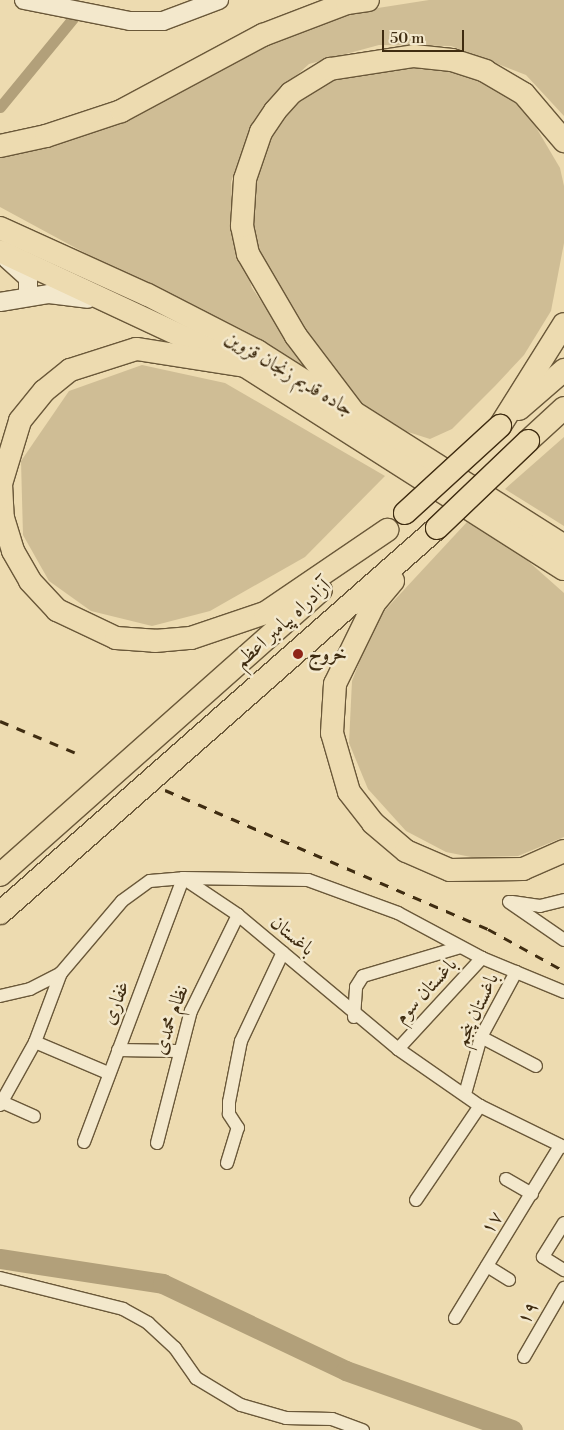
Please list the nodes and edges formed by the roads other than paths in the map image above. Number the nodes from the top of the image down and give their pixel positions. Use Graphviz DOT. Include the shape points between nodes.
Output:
graph roads {
  1 [pos="27,0"];
  2 [pos="220,0"];
  3 [pos="368,0"];
  4 [pos="564,141"];
  5 [pos="0,146"];
  6 [pos="0,228"];
  7 [pos="0,253"];
  8 [pos="28,296"];
  9 [pos="0,302"];
  10 [pos="138,312"];
  11 [pos="564,324"];
  12 [pos="245,366"];
  13 [pos="564,370"];
  14 [pos="564,408"];
  15 [pos="352,410"];
  16 [pos="500,426"];
  17 [pos="437,528"];
  18 [pos="387,530"];
  19 [pos="526,540"];
  20 [pos="564,546"];
  21 [pos="564,569"];
  22 [pos="564,577"];
  23 [pos="564,851"];
  24 [pos="0,875"];
  25 [pos="183,878"];
  26 [pos="564,900"];
  27 [pos="0,913"];
  28 [pos="238,915"];
  29 [pos="564,940"];
  30 [pos="460,947"];
  31 [pos="284,952"];
  32 [pos="482,958"];
  33 [pos="61,972"];
  34 [pos="516,972"];
  35 [pos="564,992"];
  36 [pos="0,996"];
  37 [pos="354,1017"];
  38 [pos="481,1037"];
  39 [pos="35,1042"];
  40 [pos="398,1049"];
  41 [pos="118,1050"];
  42 [pos="178,1051"];
  43 [pos="536,1066"];
  44 [pos="108,1072"];
  45 [pos="465,1094"];
  46 [pos="1,1104"];
  47 [pos="480,1106"];
  48 [pos="34,1116"];
  49 [pos="84,1142"];
  50 [pos="157,1143"];
  51 [pos="562,1147"];
  52 [pos="228,1163"];
  53 [pos="506,1179"];
  54 [pos="532,1194"];
  55 [pos="416,1200"];
  56 [pos="564,1223"];
  57 [pos="487,1266"];
  58 [pos="564,1270"];
  59 [pos="0,1278"];
  60 [pos="509,1280"];
  61 [pos="564,1288"];
  62 [pos="455,1318"];
  63 [pos="524,1357"];
  64 [pos="363,1430"];
  1 -- 2 [label="main road" via="92,17 163,21"];
  3 -- 5 [label="highway" via="347,3 263,35 121,111 46,136"];
  4 -- 15 [label="highway" via="524,94 485,71 452,60 414,56 330,69 291,93 275,111 261,132 244,179 242,226 248,254 291,329"];
  6 -- 15 [label="highway, جاده قدیم زنجان قزوین" via="198,321"];
  7 -- 8 [label="main road" via="28,278"];
  7 -- 10 [label="highway, جاده قدیم زنجان قزوین"];
  8 -- 9 [label="main road"];
  8 -- 10 [label="main road" via="70,295"];
  10 -- 12 [label="highway, جاده قدیم زنجان قزوین"];
  11 -- 16 [label="highway"];
  12 -- 18 [label="highway" via="136,349 70,370 44,391 20,421 1,484 3,518 12,551 30,581 57,610 116,638 154,641 191,638 265,613"];
  12 -- 19 [label="highway, جاده قدیم زنجان قزوین"];
  13 -- 16 [label="highway, آزادراه پیامبر اعظم"];
  14 -- 17 [label="highway, آزادراه پیامبر اعظم, bridge"];
  15 -- 20 [label="highway, جاده قدیم زنجان قزوین"];
  16 -- 18 [label="highway, آزادراه پیامبر اعظم, bridge"];
  17 -- 23 [label="highway" via="374,604 336,684 332,733 349,792 373,823 406,851 450,870 523,869"];
  17 -- 27 [label="highway, آزادراه پیامبر اعظم"];
  18 -- 24 [label="highway, آزادراه پیامبر اعظم"];
  19 -- 21 [label="highway, جاده قدیم زنجان قزوین"];
  19 -- 22 [label="highway"];
  25 -- 28 [label="street, باغستان"];
  25 -- 30 [label="street" via="308,880 398,912"];
  25 -- 33 [label="street" via="150,881 122,901"];
  25 -- 41 [label="street, غفاری"];
  26 -- 29 [label="street" via="540,906 508,902"];
  28 -- 31 [label="street, باغستان"];
  28 -- 42 [label="street, نظام محمدی" via="202,986"];
  30 -- 32 [label="street"];
  30 -- 37 [label="street" via="363,976 356,987"];
  31 -- 37 [label="street, باغستان"];
  31 -- 52 [label="street" via="241,1041 229,1102 229,1114 238,1128"];
  32 -- 34 [label="street"];
  32 -- 40 [label="street, باغستان سوم"];
  33 -- 36 [label="street" via="30,989"];
  33 -- 39 [label="street"];
  34 -- 35 [label="street"];
  34 -- 38 [label="street, باغستان پنجم"];
  37 -- 40 [label="street, باغستان"];
  38 -- 43 [label="street"];
  38 -- 45 [label="street, باغستان پنجم"];
  39 -- 44 [label="street"];
  39 -- 46 [label="street"];
  40 -- 45 [label="street, باغستان"];
  41 -- 42 [label="street"];
  41 -- 44 [label="street, غفاری"];
  42 -- 50 [label="street, نظام محمدی"];
  44 -- 49 [label="street, غفاری"];
  45 -- 47 [label="street, باغستان"];
  46 -- 48 [label="street"];
  47 -- 51 [label="street, باغستان"];
  47 -- 55 [label="street"];
  51 -- 54 [label="street, ۱۷"];
  53 -- 54 [label="street"];
  54 -- 57 [label="street, ۱۷"];
  56 -- 58 [label="street" via="544,1258"];
  57 -- 60 [label="street"];
  57 -- 62 [label="street, ۱۷"];
  59 -- 64 [label="street" via="123,1309 148,1323 175,1348 196,1378 241,1406 286,1418 332,1419"];
  61 -- 63 [label="street, ۱۹"];
}
